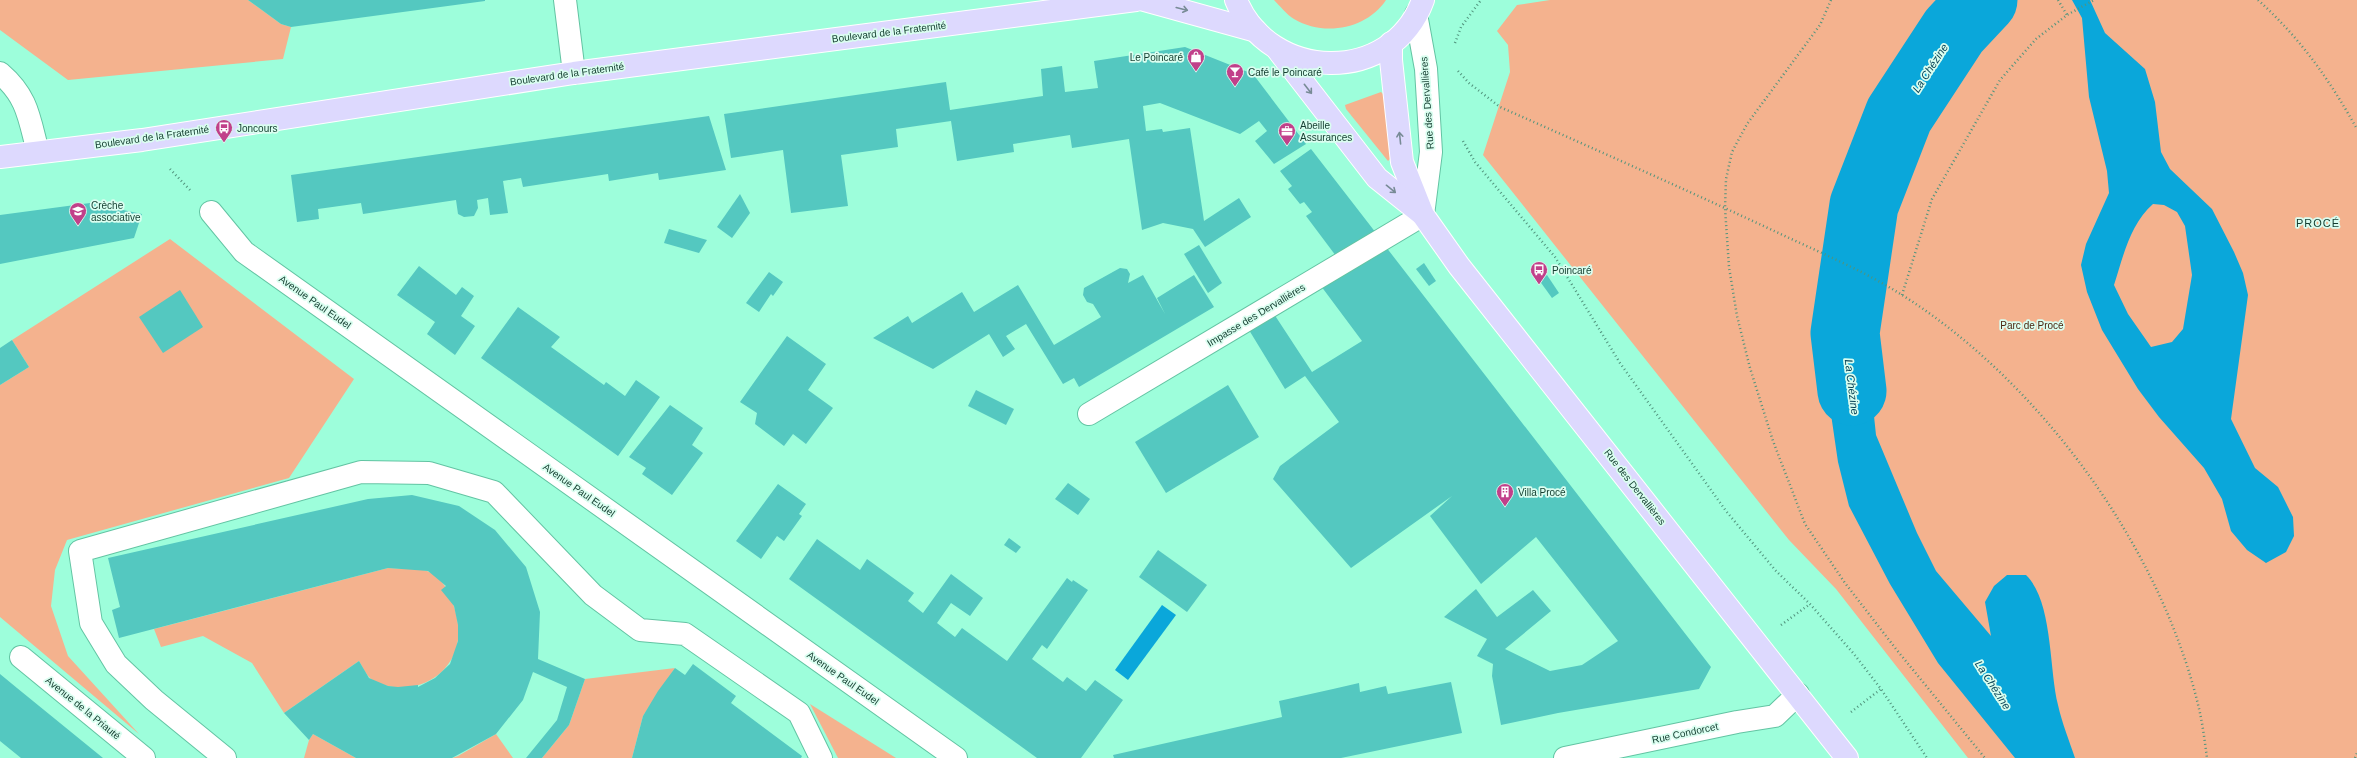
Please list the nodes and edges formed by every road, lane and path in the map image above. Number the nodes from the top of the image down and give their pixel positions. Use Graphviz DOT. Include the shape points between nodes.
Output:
graph roads {
  1 [pos="565,0"];
  2 [pos="1136,0"];
  3 [pos="1144,0"];
  4 [pos="1236,0"];
  5 [pos="1481,0"];
  6 [pos="1831,0"];
  7 [pos="2058,0"];
  8 [pos="2094,0"];
  9 [pos="2258,0"];
  10 [pos="1422,5"];
  11 [pos="2067,15"];
  12 [pos="1256,32"];
  13 [pos="1391,43"];
  14 [pos="1454,44"];
  15 [pos="1275,48"];
  16 [pos="1455,67"];
  17 [pos="0,73"];
  18 [pos="574,73"];
  19 [pos="2357,129"];
  20 [pos="142,140"];
  21 [pos="38,152"];
  22 [pos="0,157"];
  23 [pos="1475,162"];
  24 [pos="1725,208"];
  25 [pos="211,212"];
  26 [pos="1423,215"];
  27 [pos="1902,295"];
  28 [pos="1090,414"];
  29 [pos="21,657"];
  30 [pos="1881,689"];
  31 [pos="1798,694"];
  32 [pos="1826,730"];
  33 [pos="2357,753"];
  34 [pos="144,758"];
  35 [pos="225,758"];
  36 [pos="821,758"];
  37 [pos="956,758"];
  38 [pos="1565,758"];
  39 [pos="1848,758"];
  40 [pos="1927,758"];
  41 [pos="1986,758"];
  42 [pos="2207,758"];
  43 [pos="2355,758"];
  1 -- 18 [label="street"];
  2 -- 18 [label="main road, Boulevard de la Fraternité"];
  3 -- 12 [label="main road, one-way"];
  4 -- 12 [label="main road"];
  5 -- 14 [label="path" via="1461,27"];
  6 -- 24 [label="path" via="1820,25 1747,124 1732,152 1726,179"];
  7 -- 11 [label="path"];
  8 -- 11 [label="path"];
  9 -- 19 [label="path" via="2286,25 2308,52 2335,90"];
  10 -- 13 [label="main road"];
  10 -- 26 [label="street, Rue des Dervallières" via="1431,152"];
  11 -- 27 [label="path" via="2036,39 2000,80 1970,129 1932,199"];
  12 -- 15 [label="main road"];
  13 -- 15 [label="main road" via="1367,56 1341,63 1320,63 1300,59"];
  26 -- 13 [label="main road, Rue des Dervallières, one-way" via="1402,162"];
  15 -- 26 [label="main road, Rue des Dervallières, one-way" via="1377,178"];
  16 -- 24 [label="path" via="1469,84 1500,107"];
  17 -- 21 [label="street" via="25,101"];
  18 -- 20 [label="main road, Boulevard de la Fraternité"];
  20 -- 21 [label="main road, Boulevard de la Fraternité"];
  20 -- 25 [label="path"];
  21 -- 22 [label="main road, Boulevard de la Fraternité"];
  23 -- 30 [label="path" via="1555,257 1620,363 1726,511 1776,570 1854,654"];
  24 -- 27 [label="path" via="1830,257"];
  24 -- 41 [label="path" via="1728,267 1750,368 1775,449 1806,524 1845,583"];
  25 -- 37 [label="street, Avenue Paul Eudel" via="244,252"];
  26 -- 28 [label="street, Impasse des Dervallières"];
  26 -- 31 [label="main road, Rue des Dervallières" via="1459,266"];
  27 -- 42 [label="path" via="1959,336 2003,374 2043,415 2115,514 2139,555 2176,636 2200,713"];
  29 -- 34 [label="street, Avenue de la Priauté"];
  30 -- 32 [label="path"];
  30 -- 40 [label="path"];
  31 -- 32 [label="main road, Rue des Dervallières"];
  31 -- 38 [label="street, Rue Condorcet" via="1775,716"];
  32 -- 39 [label="main road, Rue des Dervallières"];
  33 -- 43 [label="path"];
  35 -- 36 [label="street" via="154,700 116,664 91,624 80,552 361,472 429,473 494,492 593,595 640,630 685,634 799,713"];
}
